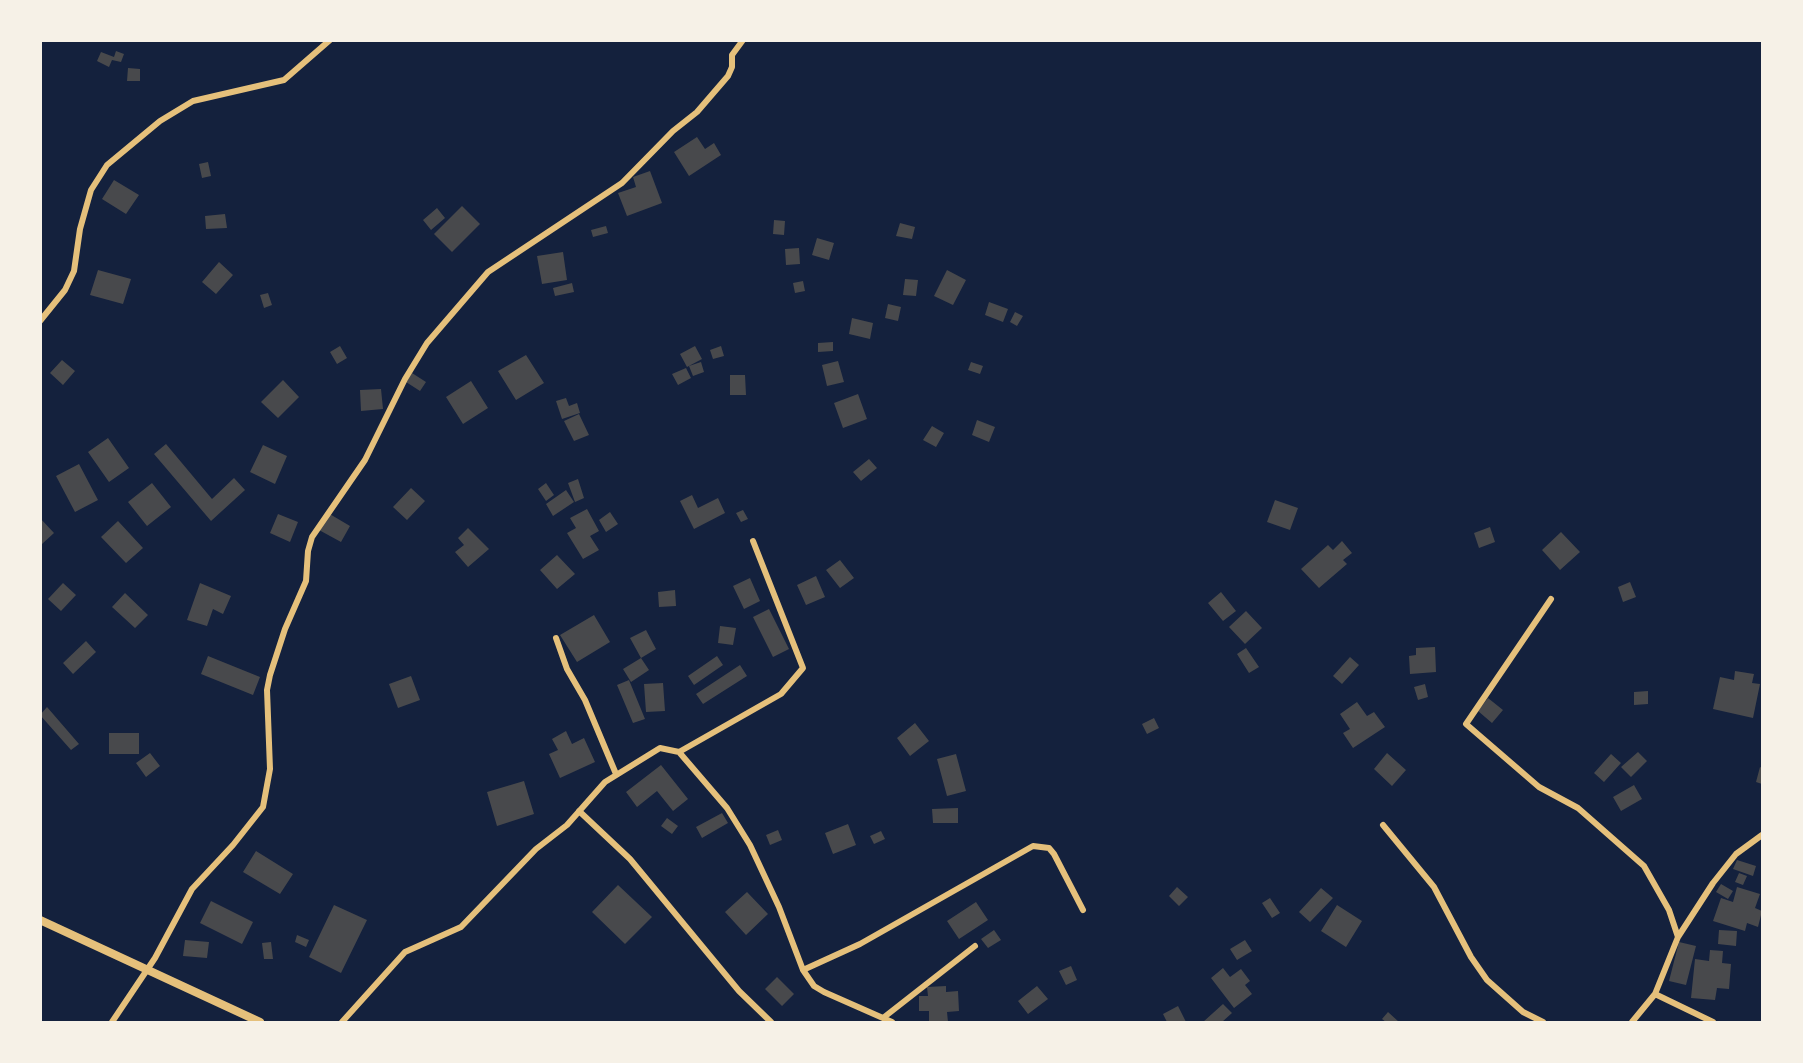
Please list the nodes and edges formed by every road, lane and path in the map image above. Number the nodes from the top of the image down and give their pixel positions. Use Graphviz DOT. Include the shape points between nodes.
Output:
graph roads {
  1 [pos="330,40"];
  2 [pos="743,40"];
  3 [pos="40,321"];
  4 [pos="753,541"];
  5 [pos="1551,599"];
  6 [pos="556,638"];
  7 [pos="679,752"];
  8 [pos="616,774"];
  9 [pos="579,811"];
  10 [pos="1383,825"];
  11 [pos="1762,835"];
  12 [pos="1083,910"];
  13 [pos="40,920"];
  14 [pos="1678,937"];
  15 [pos="975,946"];
  16 [pos="148,969"];
  17 [pos="803,970"];
  18 [pos="1655,994"];
  19 [pos="883,1018"];
  20 [pos="112,1023"];
  21 [pos="260,1023"];
  22 [pos="342,1023"];
  23 [pos="771,1023"];
  24 [pos="892,1023"];
  25 [pos="1543,1023"];
  26 [pos="1632,1023"];
  27 [pos="1713,1023"];
  1 -- 3 [label="street" via="284,80 192,101 160,121 107,165 91,189 74,271 65,290"];
  2 -- 16 [label="street" via="732,55 728,76 697,112 622,183 488,272 427,343 365,460 312,537 302,594 285,629 267,690 270,770 263,807 192,889"];
  4 -- 7 [label="street" via="803,668 781,694"];
  5 -- 14 [label="street" via="1466,724 1539,787 1578,808 1644,866"];
  6 -- 8 [label="street"];
  7 -- 8 [label="street" via="660,748"];
  7 -- 17 [label="street" via="727,808 750,846"];
  8 -- 9 [label="street"];
  9 -- 22 [label="street" via="536,849 461,927 405,952"];
  9 -- 23 [label="street" via="630,859 739,991"];
  10 -- 25 [label="street" via="1434,887 1487,980 1523,1012"];
  11 -- 14 [label="street" via="1736,854"];
  12 -- 17 [label="street" via="1054,854 1049,848 1033,846 860,944"];
  13 -- 16 [label="street"];
  14 -- 18 [label="street"];
  15 -- 19 [label="street"];
  16 -- 20 [label="street"];
  16 -- 21 [label="street"];
  17 -- 19 [label="street" via="814,986"];
  18 -- 26 [label="street"];
  18 -- 27 [label="street"];
  19 -- 24 [label="street"];
}
